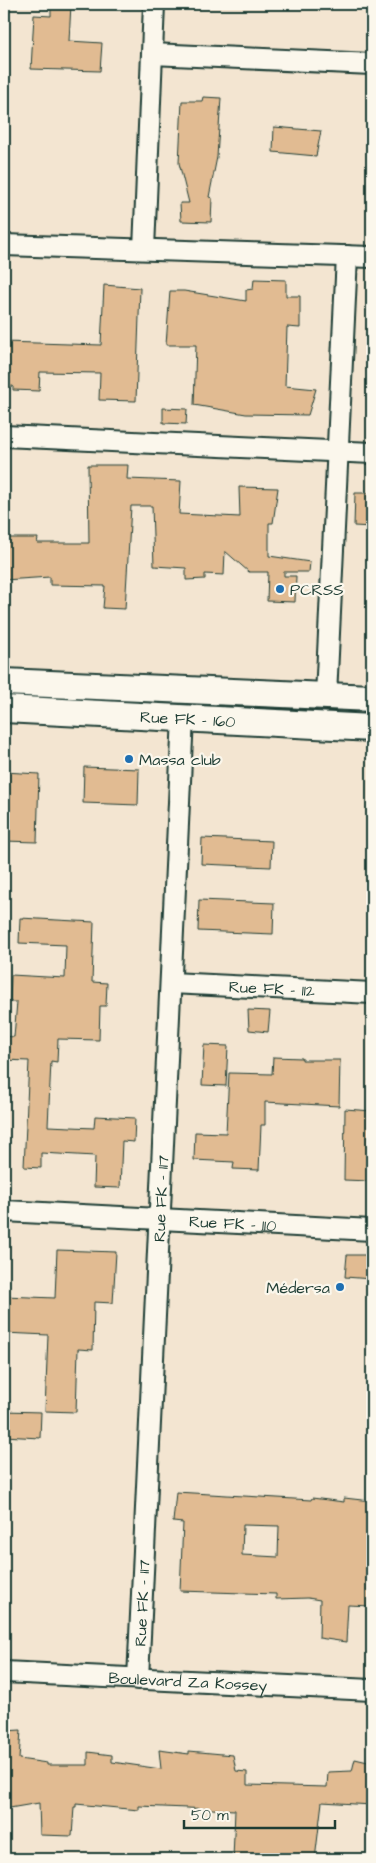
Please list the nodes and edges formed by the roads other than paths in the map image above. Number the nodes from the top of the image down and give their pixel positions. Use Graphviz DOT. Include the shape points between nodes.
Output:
graph roads {
  1 [pos="154,4"];
  2 [pos="152,54"];
  3 [pos="372,64"];
  4 [pos="4,245"];
  5 [pos="144,249"];
  6 [pos="347,256"];
  7 [pos="372,257"];
  8 [pos="4,436"];
  9 [pos="337,451"];
  10 [pos="372,452"];
  11 [pos="4,682"];
  12 [pos="326,696"];
  13 [pos="372,698"];
  14 [pos="4,709"];
  15 [pos="183,718"];
  16 [pos="372,728"];
  17 [pos="171,983"];
  18 [pos="372,993"];
  19 [pos="4,1211"];
  20 [pos="160,1219"];
  21 [pos="372,1230"];
  22 [pos="4,1672"];
  23 [pos="138,1679"];
  24 [pos="372,1690"];
  1 -- 2 [label="street"];
  2 -- 3 [label="street"];
  2 -- 5 [label="street"];
  4 -- 5 [label="street"];
  5 -- 6 [label="street"];
  6 -- 7 [label="street"];
  6 -- 9 [label="street"];
  8 -- 9 [label="street"];
  9 -- 10 [label="street"];
  9 -- 12 [label="street"];
  11 -- 12 [label="main road, Rue FK - 160"];
  12 -- 13 [label="main road, Rue FK - 160"];
  14 -- 15 [label="main road, Rue FK - 160"];
  15 -- 16 [label="main road, Rue FK - 160"];
  15 -- 17 [label="street, Rue FK - 117"];
  17 -- 18 [label="street, Rue FK - 112"];
  17 -- 20 [label="street, Rue FK - 117"];
  19 -- 20 [label="street, Rue FK - 110"];
  20 -- 21 [label="street, Rue FK - 110"];
  20 -- 23 [label="street, Rue FK - 117"];
  22 -- 23 [label="street, Boulevard Za Kossey"];
  23 -- 24 [label="street, Boulevard Za Kossey"];
}
